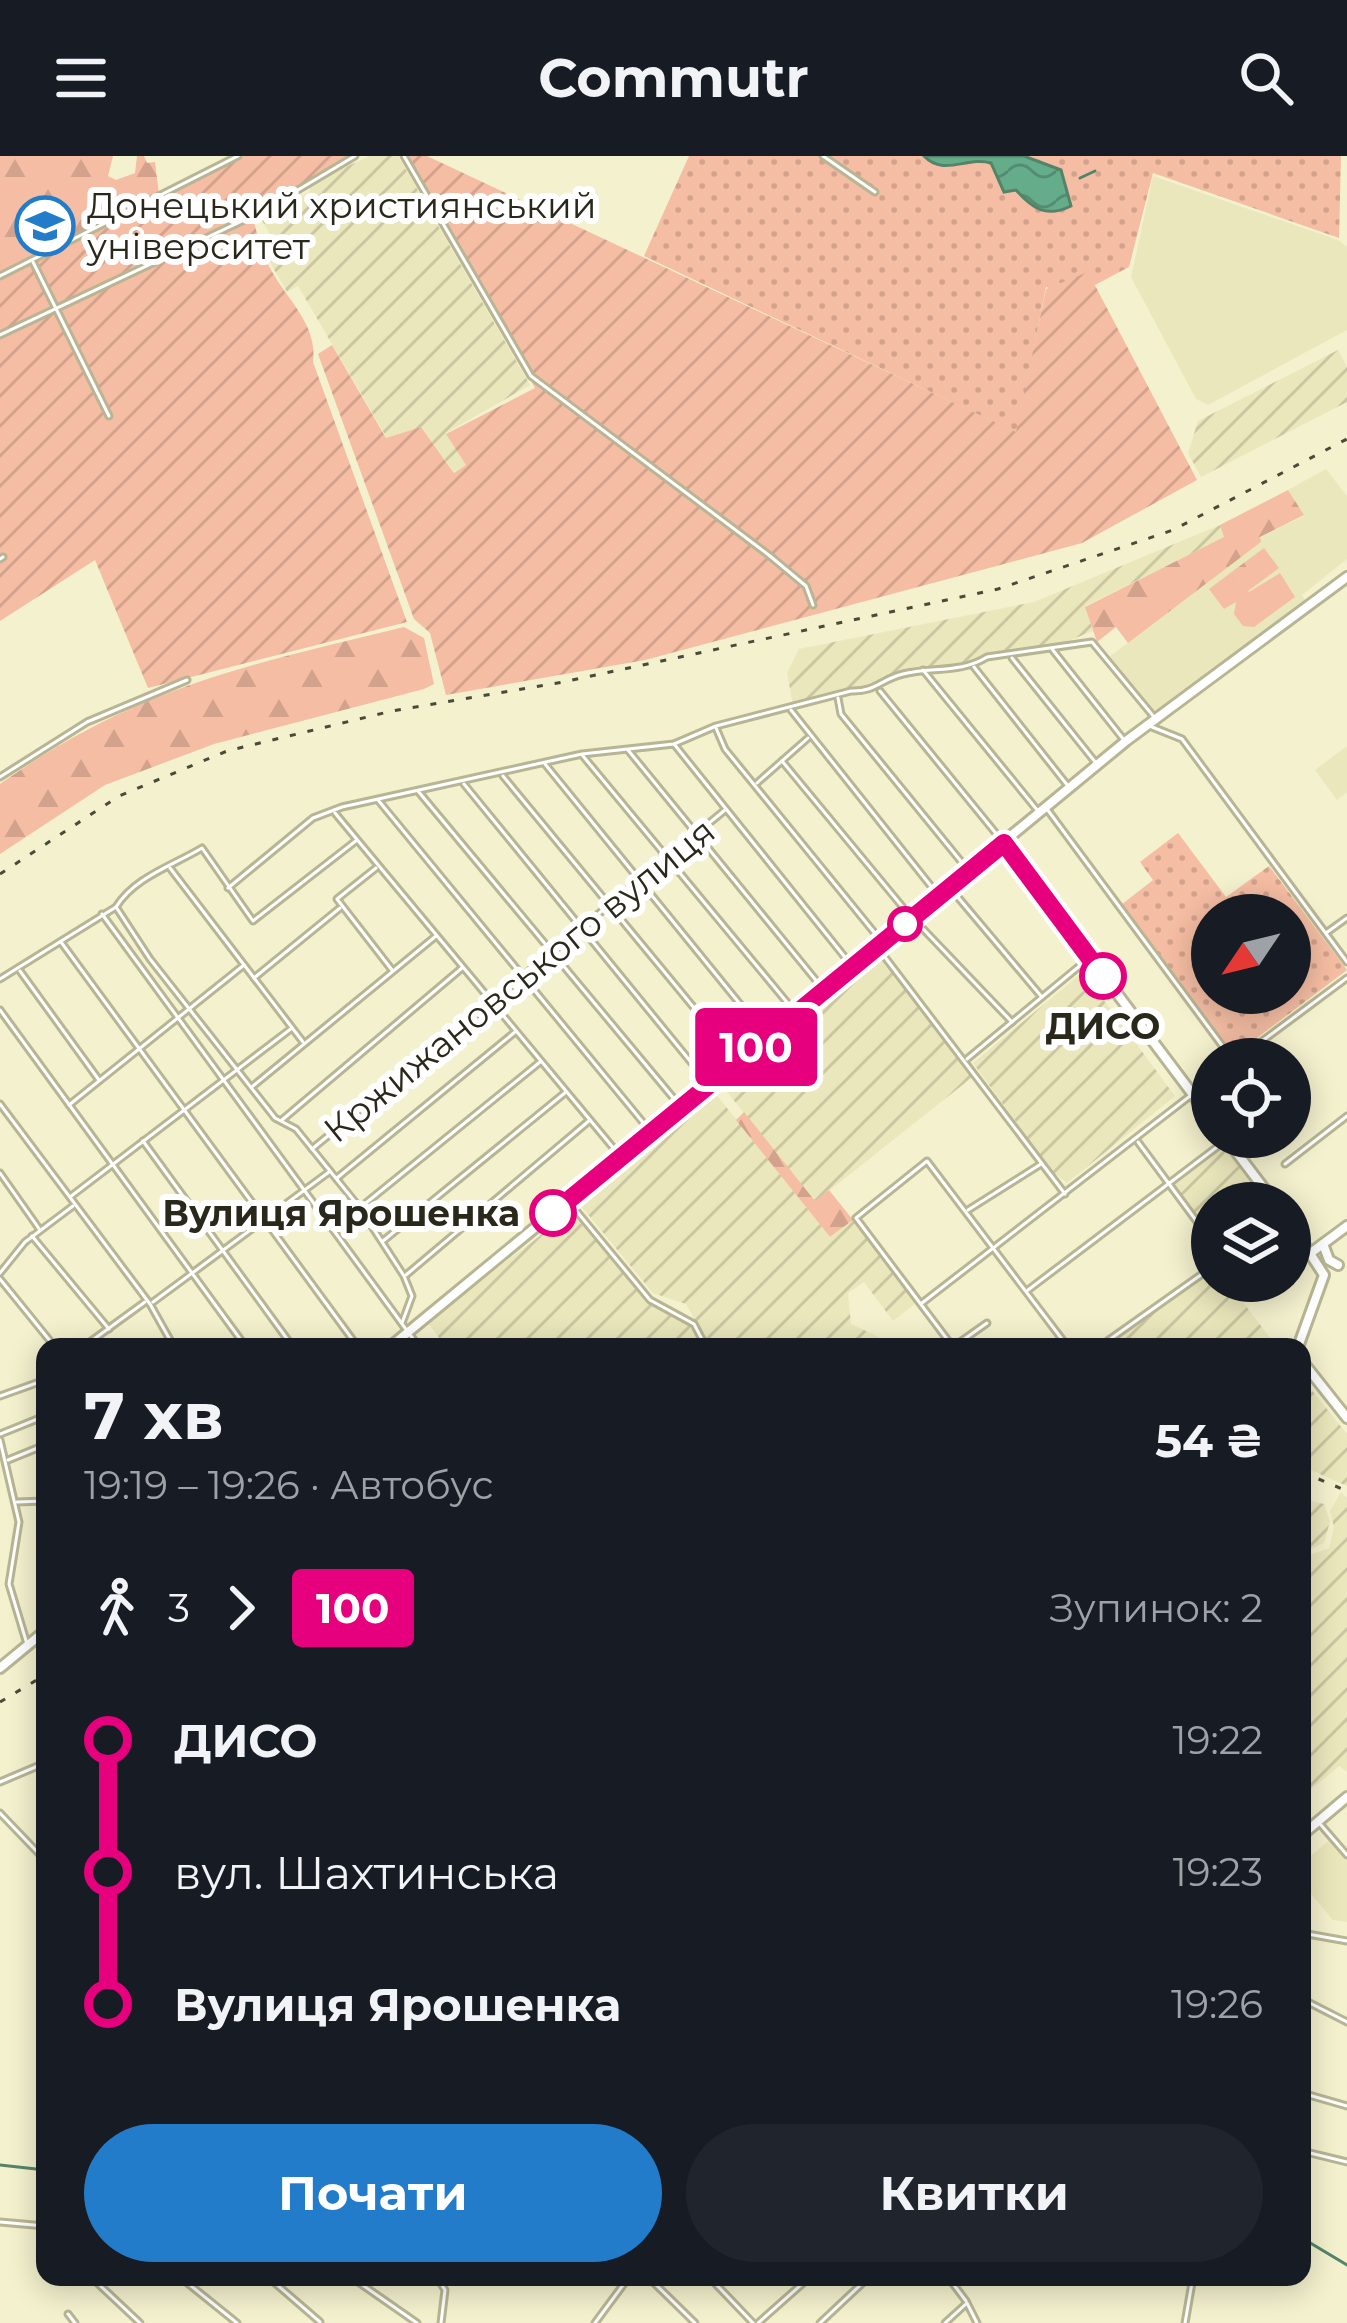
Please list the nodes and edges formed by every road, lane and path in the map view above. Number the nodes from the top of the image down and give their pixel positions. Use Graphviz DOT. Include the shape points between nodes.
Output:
graph roads {
  1 [pos="238,156"];
  2 [pos="355,156"];
  3 [pos="404,156"];
  4 [pos="823,156"];
  5 [pos="875,192"];
  6 [pos="32,260"];
  7 [pos="0,277"];
  8 [pos="56,308"];
  9 [pos="0,335"];
  10 [pos="109,416"];
  11 [pos="1347,577"];
  12 [pos="814,604"];
  13 [pos="1052,648"];
  14 [pos="1010,656"];
  15 [pos="974,665"];
  16 [pos="923,670"];
  17 [pos="187,680"];
  18 [pos="878,689"];
  19 [pos="839,696"];
  20 [pos="791,709"];
  21 [pos="1156,719"];
  22 [pos="716,726"];
  23 [pos="1146,726"];
  24 [pos="810,737"];
  25 [pos="1126,741"];
  26 [pos="674,744"];
  27 [pos="626,747"];
  28 [pos="582,754"];
  29 [pos="782,761"];
  30 [pos="544,764"];
  31 [pos="1097,764"];
  32 [pos="501,774"];
  33 [pos="0,777"];
  34 [pos="464,784"];
  35 [pos="754,785"];
  36 [pos="1069,788"];
  37 [pos="417,790"];
  38 [pos="376,798"];
  39 [pos="725,810"];
  40 [pos="1043,810"];
  41 [pos="335,813"];
  42 [pos="695,833"];
  43 [pos="357,839"];
  44 [pos="1004,843"];
  45 [pos="667,856"];
  46 [pos="379,866"];
  47 [pos="170,867"];
  48 [pos="969,872"];
  49 [pos="638,880"];
  50 [pos="950,887"];
  51 [pos="228,888"];
  52 [pos="939,896"];
  53 [pos="609,905"];
  54 [pos="116,907"];
  55 [pos="341,907"];
  56 [pos="102,914"];
  57 [pos="913,917"];
  58 [pos="1347,918"];
  59 [pos="580,928"];
  60 [pos="1326,933"];
  61 [pos="437,936"];
  62 [pos="61,942"];
  63 [pos="880,945"];
  64 [pos="552,952"];
  65 [pos="1090,958"];
  66 [pos="1347,962"];
  67 [pos="244,965"];
  68 [pos="464,967"];
  69 [pos="853,967"];
  70 [pos="20,970"];
  71 [pos="393,972"];
  72 [pos="523,976"];
  73 [pos="254,978"];
  74 [pos="1347,978"];
  75 [pos="0,979"];
  76 [pos="824,991"];
  77 [pos="1042,997"];
  78 [pos="492,1001"];
  79 [pos="192,1009"];
  80 [pos="0,1010"];
  81 [pos="796,1013"];
  82 [pos="180,1021"];
  83 [pos="1012,1022"];
  84 [pos="292,1028"];
  85 [pos="516,1031"];
  86 [pos="767,1038"];
  87 [pos="1219,1038"];
  88 [pos="1264,1038"];
  89 [pos="304,1043"];
  90 [pos="139,1052"];
  91 [pos="967,1059"];
  92 [pos="542,1061"];
  93 [pos="739,1061"];
  94 [pos="239,1070"];
  95 [pos="100,1082"];
  96 [pos="224,1082"];
  97 [pos="710,1084"];
  98 [pos="252,1087"];
  99 [pos="566,1091"];
  100 [pos="1191,1093"];
  101 [pos="1191,1095"];
  102 [pos="0,1104"];
  103 [pos="69,1106"];
  104 [pos="681,1108"];
  105 [pos="182,1110"];
  106 [pos="1347,1116"];
  107 [pos="590,1120"];
  108 [pos="280,1121"];
  109 [pos="651,1132"];
  110 [pos="142,1139"];
  111 [pos="1137,1141"];
  112 [pos="312,1149"];
  113 [pos="621,1157"];
  114 [pos="1202,1158"];
  115 [pos="1241,1158"];
  116 [pos="1043,1163"];
  117 [pos="112,1164"];
  118 [pos="1285,1164"];
  119 [pos="330,1171"];
  120 [pos="0,1173"];
  121 [pos="336,1179"];
  122 [pos="1259,1182"];
  123 [pos="1170,1184"];
  124 [pos="305,1193"];
  125 [pos="1065,1194"];
  126 [pos="70,1197"];
  127 [pos="568,1201"];
  128 [pos="74,1204"];
  129 [pos="360,1208"];
  130 [pos="967,1211"];
  131 [pos="1191,1213"];
  132 [pos="264,1223"];
  133 [pos="1347,1226"];
  134 [pos="40,1230"];
  135 [pos="32,1236"];
  136 [pos="382,1242"];
  137 [pos="1323,1244"];
  138 [pos="995,1247"];
  139 [pos="223,1252"];
  140 [pos="1312,1252"];
  141 [pos="1342,1262"];
  142 [pos="192,1274"];
  143 [pos="1324,1275"];
  144 [pos="0,1276"];
  145 [pos="404,1276"];
  146 [pos="1191,1282"];
  147 [pos="1027,1291"];
  148 [pos="148,1303"];
  149 [pos="920,1304"];
  150 [pos="987,1323"];
  151 [pos="109,1329"];
  152 [pos="404,1329"];
  153 [pos="48,1338"];
  154 [pos="96,1338"];
  155 [pos="169,1338"];
  156 [pos="239,1338"];
  157 [pos="286,1338"];
  158 [pos="351,1338"];
  159 [pos="397,1338"];
  160 [pos="412,1338"];
  161 [pos="701,1338"];
  162 [pos="947,1338"];
  163 [pos="966,1338"];
  164 [pos="1061,1338"];
  165 [pos="1113,1338"];
  166 [pos="1301,1338"];
  167 [pos="1311,1372"];
  168 [pos="36,1383"];
  169 [pos="0,1396"];
  170 [pos="1347,1418"];
  171 [pos="36,1420"];
  172 [pos="0,1437"];
  173 [pos="36,1449"];
  174 [pos="7,1460"];
  175 [pos="36,1501"];
  176 [pos="17,1502"];
  177 [pos="36,1639"];
  178 [pos="28,1646"];
  179 [pos="2,1663"];
  180 [pos="36,1766"];
  181 [pos="0,1782"];
  182 [pos="1347,1797"];
  183 [pos="0,1813"];
  184 [pos="1318,1821"];
  185 [pos="1311,1827"];
  186 [pos="36,1851"];
  187 [pos="1347,1855"];
  188 [pos="1311,1935"];
  189 [pos="1347,1941"];
  190 [pos="1311,2005"];
  191 [pos="1347,2023"];
  192 [pos="1311,2096"];
  193 [pos="1347,2106"];
  194 [pos="1311,2153"];
  195 [pos="1347,2162"];
  196 [pos="0,2222"];
  197 [pos="36,2225"];
  198 [pos="101,2286"];
  199 [pos="190,2286"];
  200 [pos="278,2286"];
  201 [pos="364,2286"];
  202 [pos="443,2286"];
  203 [pos="622,2286"];
  204 [pos="657,2286"];
  205 [pos="718,2286"];
  206 [pos="859,2286"];
  207 [pos="955,2286"];
  208 [pos="1191,2286"];
  209 [pos="798,2288"];
  210 [pos="967,2303"];
  211 [pos="68,2314"];
  212 [pos="320,2322"];
  213 [pos="75,2323"];
  214 [pos="140,2323"];
  215 [pos="237,2323"];
  216 [pos="417,2323"];
  217 [pos="441,2323"];
  218 [pos="595,2323"];
  219 [pos="695,2323"];
  220 [pos="756,2323"];
  221 [pos="820,2323"];
  222 [pos="945,2323"];
  223 [pos="977,2323"];
  224 [pos="1185,2323"];
  1 -- 6 [label="street"];
  2 -- 8 [label="street" via="261,212"];
  3 -- 12 [label="street" via="531,376 770,556 806,586"];
  4 -- 5 [label="street"];
  6 -- 7 [label="street"];
  6 -- 8 [label="street"];
  8 -- 9 [label="street"];
  8 -- 10 [label="street"];
  11 -- 21 [label="main road"];
  13 -- 14 [label="street"];
  13 -- 21 [label="street" via="1092,642"];
  13 -- 25 [label="street"];
  14 -- 15 [label="street"];
  14 -- 31 [label="street"];
  15 -- 16 [label="street"];
  15 -- 36 [label="street"];
  16 -- 18 [label="street"];
  16 -- 40 [label="street"];
  17 -- 33 [label="street" via="87,722"];
  18 -- 19 [label="street"];
  18 -- 44 [label="street"];
  19 -- 20 [label="street"];
  19 -- 48 [label="street" via="841,714"];
  20 -- 22 [label="street"];
  20 -- 24 [label="street"];
  21 -- 23 [label="main road"];
  22 -- 26 [label="street"];
  22 -- 35 [label="street"];
  23 -- 25 [label="main road"];
  23 -- 60 [label="street" via="1182,739"];
  24 -- 29 [label="street"];
  24 -- 52 [label="street"];
  25 -- 31 [label="main road"];
  26 -- 27 [label="street"];
  26 -- 39 [label="street"];
  27 -- 28 [label="street"];
  27 -- 42 [label="street"];
  28 -- 30 [label="street"];
  28 -- 45 [label="street"];
  29 -- 35 [label="street"];
  29 -- 57 [label="street"];
  30 -- 32 [label="street"];
  30 -- 49 [label="street"];
  31 -- 36 [label="main road"];
  32 -- 34 [label="street"];
  32 -- 53 [label="street"];
  34 -- 37 [label="street"];
  34 -- 59 [label="street"];
  35 -- 63 [label="street"];
  36 -- 40 [label="main road"];
  37 -- 38 [label="street"];
  37 -- 64 [label="street"];
  38 -- 41 [label="street"];
  38 -- 72 [label="street"];
  39 -- 42 [label="street, Кржижановського вулиця"];
  39 -- 69 [label="street"];
  40 -- 44 [label="main road"];
  40 -- 87 [label="street"];
  41 -- 43 [label="street"];
  41 -- 51 [label="street" via="313,818"];
  42 -- 45 [label="street, Кржижановського вулиця"];
  42 -- 76 [label="street"];
  43 -- 46 [label="street"];
  43 -- 51 [label="street" via="257,920"];
  44 -- 48 [label="main road"];
  44 -- 65 [label="main road"];
  45 -- 49 [label="street, Кржижановського вулиця"];
  45 -- 81 [label="street"];
  46 -- 55 [label="street" via="338,897"];
  46 -- 61 [label="street"];
  47 -- 51 [label="street" via="202,848"];
  47 -- 54 [label="street" via="126,891"];
  47 -- 67 [label="street"];
  48 -- 50 [label="main road"];
  49 -- 53 [label="street, Кржижановського вулиця"];
  49 -- 86 [label="street"];
  50 -- 52 [label="main road"];
  50 -- 77 [label="street"];
  52 -- 57 [label="main road"];
  53 -- 59 [label="street, Кржижановського вулиця"];
  53 -- 93 [label="street"];
  54 -- 56 [label="street"];
  54 -- 79 [label="street"];
  55 -- 71 [label="street"];
  55 -- 73 [label="street"];
  56 -- 62 [label="street"];
  56 -- 82 [label="street"];
  57 -- 63 [label="main road"];
  57 -- 83 [label="street"];
  58 -- 60 [label="street"];
  59 -- 64 [label="street, Кржижановського вулиця"];
  59 -- 97 [label="street"];
  60 -- 66 [label="street"];
  61 -- 68 [label="street"];
  61 -- 71 [label="street"];
  62 -- 70 [label="street"];
  62 -- 90 [label="street"];
  63 -- 69 [label="main road"];
  63 -- 91 [label="street"];
  64 -- 72 [label="street, Кржижановського вулиця"];
  64 -- 104 [label="street"];
  65 -- 77 [label="street"];
  65 -- 100 [label="main road"];
  67 -- 73 [label="street"];
  67 -- 79 [label="street"];
  68 -- 78 [label="street"];
  68 -- 108 [label="street"];
  69 -- 76 [label="main road"];
  70 -- 75 [label="street"];
  70 -- 95 [label="street"];
  71 -- 89 [label="street"];
  72 -- 78 [label="street, Кржижановського вулиця"];
  72 -- 109 [label="street"];
  73 -- 84 [label="street"];
  74 -- 88 [label="street"];
  76 -- 81 [label="main road"];
  77 -- 83 [label="street"];
  78 -- 85 [label="street"];
  78 -- 112 [label="street, Кржижановського вулиця"];
  79 -- 82 [label="street"];
  79 -- 94 [label="street"];
  80 -- 103 [label="street"];
  81 -- 86 [label="main road"];
  82 -- 90 [label="street"];
  82 -- 96 [label="street"];
  83 -- 91 [label="street"];
  84 -- 89 [label="street"];
  84 -- 94 [label="street"];
  85 -- 92 [label="street"];
  85 -- 121 [label="street"];
  86 -- 93 [label="main road"];
  89 -- 98 [label="street"];
  90 -- 95 [label="street"];
  90 -- 105 [label="street"];
  91 -- 116 [label="street"];
  92 -- 99 [label="street"];
  92 -- 129 [label="street"];
  93 -- 97 [label="main road"];
  94 -- 96 [label="street"];
  94 -- 98 [label="street"];
  95 -- 103 [label="street"];
  96 -- 105 [label="street"];
  96 -- 124 [label="street"];
  97 -- 104 [label="main road"];
  98 -- 108 [label="street"];
  99 -- 107 [label="street"];
  99 -- 136 [label="street"];
  101 -- 111 [label="street"];
  102 -- 126 [label="street"];
  103 -- 117 [label="street"];
  104 -- 109 [label="main road"];
  105 -- 110 [label="street"];
  105 -- 132 [label="street"];
  106 -- 118 [label="street"];
  107 -- 113 [label="street"];
  107 -- 145 [label="street"];
  108 -- 112 [label="street"];
  109 -- 113 [label="main road"];
  110 -- 117 [label="street"];
  110 -- 139 [label="street"];
  111 -- 123 [label="street"];
  111 -- 125 [label="street"];
  112 -- 119 [label="street"];
  113 -- 127 [label="main road"];
  114 -- 123 [label="street"];
  115 -- 122 [label="main road"];
  116 -- 125 [label="street"];
  116 -- 130 [label="street"];
  117 -- 126 [label="street"];
  117 -- 142 [label="street"];
  119 -- 121 [label="street"];
  119 -- 124 [label="street"];
  120 -- 134 [label="street"];
  121 -- 129 [label="street"];
  123 -- 131 [label="street"];
  123 -- 147 [label="street"];
  124 -- 132 [label="street"];
  124 -- 152 [label="street"];
  125 -- 138 [label="street"];
  126 -- 128 [label="street"];
  127 -- 152 [label="main road"];
  127 -- 161 [label="street" via="650,1300 694,1324"];
  128 -- 134 [label="street"];
  128 -- 148 [label="street"];
  129 -- 136 [label="street"];
  130 -- 138 [label="street"];
  130 -- 149 [label="street" via="927,1161 856,1218"];
  132 -- 139 [label="street"];
  132 -- 158 [label="street"];
  133 -- 137 [label="main road"];
  134 -- 135 [label="street"];
  135 -- 144 [label="street"];
  135 -- 151 [label="street"];
  136 -- 145 [label="street"];
  137 -- 140 [label="main road"];
  137 -- 141 [label="main road" via="1329,1260"];
  138 -- 147 [label="street"];
  138 -- 149 [label="street"];
  139 -- 142 [label="street"];
  139 -- 157 [label="street"];
  140 -- 143 [label="main road"];
  141 -- 143 [label="main road"];
  142 -- 148 [label="street"];
  142 -- 156 [label="street"];
  143 -- 166 [label="main road"];
  144 -- 153 [label="street"];
  145 -- 152 [label="street" via="412,1296"];
  146 -- 165 [label="street"];
  147 -- 164 [label="street"];
  148 -- 151 [label="street"];
  148 -- 155 [label="street"];
  149 -- 162 [label="street"];
  150 -- 163 [label="street"];
  151 -- 154 [label="street"];
  152 -- 159 [label="main road"];
  152 -- 160 [label="street"];
  167 -- 170 [label="main road"];
  168 -- 169 [label="street"];
  171 -- 172 [label="street"];
  172 -- 174 [label="street"];
  173 -- 174 [label="street"];
  174 -- 176 [label="street"];
  175 -- 176 [label="street"];
  176 -- 178 [label="street" via="9,1584"];
  177 -- 178 [label="main road"];
  178 -- 179 [label="main road"];
  180 -- 181 [label="street"];
  182 -- 184 [label="main road"];
  183 -- 186 [label="street"];
  184 -- 185 [label="main road"];
  184 -- 187 [label="street"];
  188 -- 189 [label="street"];
  190 -- 191 [label="street"];
  192 -- 193 [label="street"];
  194 -- 195 [label="street"];
  196 -- 197 [label="street"];
  198 -- 214 [label="street"];
  199 -- 215 [label="street"];
  200 -- 212 [label="street"];
  201 -- 216 [label="street"];
  202 -- 217 [label="street"];
  203 -- 218 [label="street"];
  204 -- 219 [label="street"];
  205 -- 220 [label="street"];
  206 -- 221 [label="street"];
  207 -- 210 [label="street"];
  208 -- 224 [label="street"];
  209 -- 220 [label="street"];
  210 -- 222 [label="street"];
  210 -- 223 [label="street"];
  211 -- 213 [label="street"];
}
